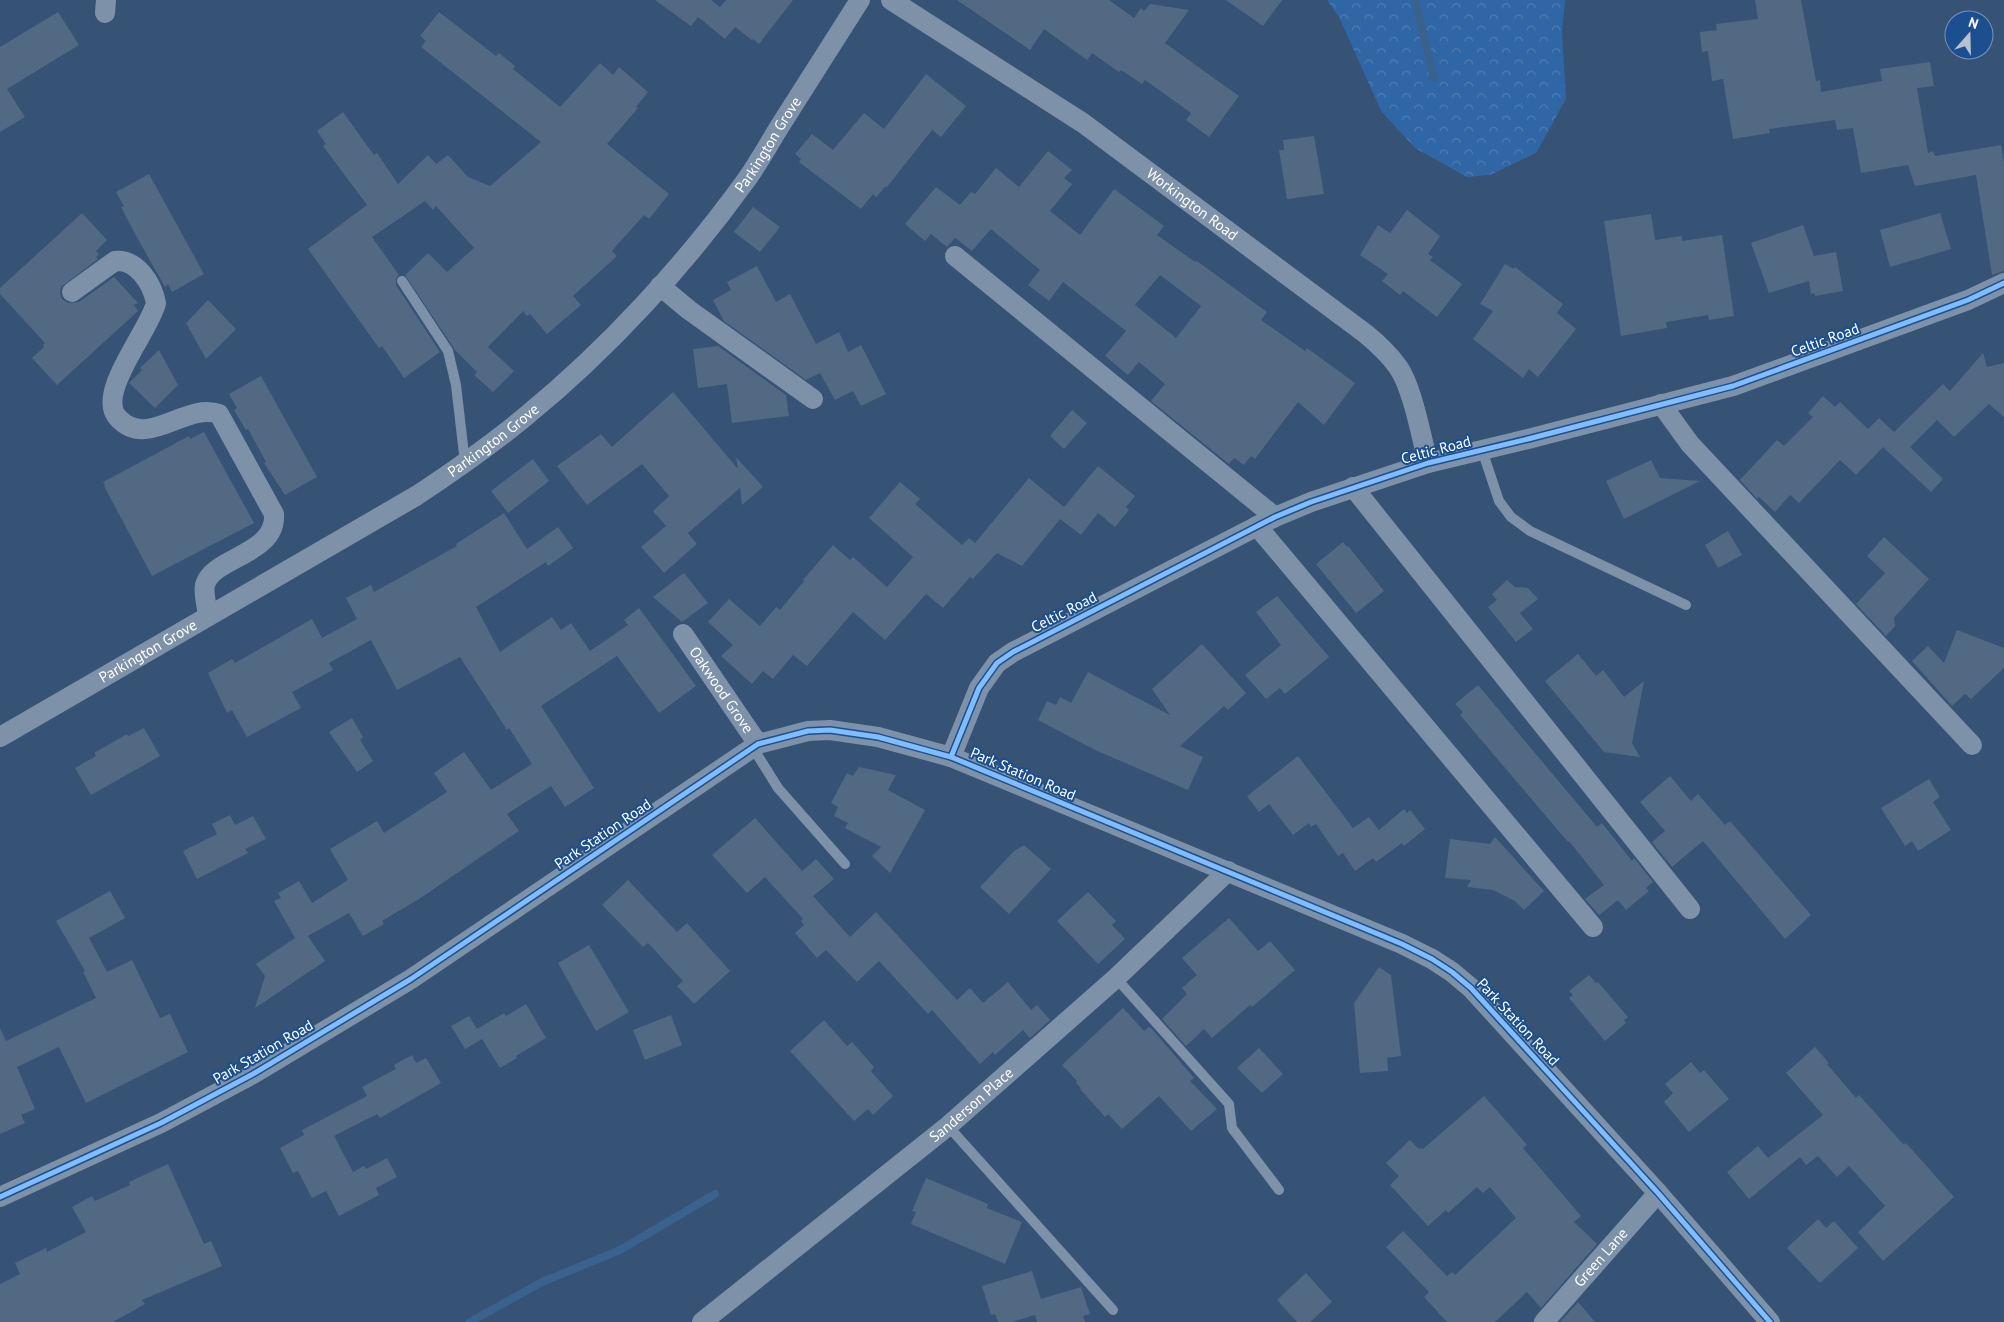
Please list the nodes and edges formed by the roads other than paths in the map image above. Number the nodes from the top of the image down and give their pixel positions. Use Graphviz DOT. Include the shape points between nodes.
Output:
graph roads {
  1 [pos="860,0"];
  2 [pos="891,0"];
  3 [pos="955,256"];
  4 [pos="402,282"];
  5 [pos="2004,283"];
  6 [pos="660,286"];
  7 [pos="72,292"];
  8 [pos="813,399"];
  9 [pos="1661,404"];
  10 [pos="1482,450"];
  11 [pos="465,463"];
  12 [pos="1428,463"];
  13 [pos="1353,487"];
  14 [pos="1275,517"];
  15 [pos="1257,526"];
  16 [pos="1686,605"];
  17 [pos="208,615"];
  18 [pos="684,634"];
  19 [pos="0,736"];
  20 [pos="756,746"];
  21 [pos="1972,746"];
  22 [pos="951,757"];
  23 [pos="845,864"];
  24 [pos="1228,871"];
  25 [pos="1690,909"];
  26 [pos="1593,927"];
  27 [pos="1116,978"];
  28 [pos="948,1126"];
  29 [pos="1279,1190"];
  30 [pos="1658,1193"];
  31 [pos="0,1197"];
  32 [pos="1113,1310"];
  33 [pos="702,1322"];
  34 [pos="1544,1322"];
  35 [pos="1770,1322"];
  1 -- 6 [label="street, Parkington Grove" via="747,178"];
  2 -- 12 [label="street, Workington Road" via="1083,123 1385,350 1400,368 1407,385"];
  3 -- 14 [label="street"];
  4 -- 11 [label="lane" via="448,351 456,385"];
  5 -- 9 [label="street, Celtic Road" via="1968,300 1733,386"];
  6 -- 8 [label="street"];
  6 -- 11 [label="street, Parkington Grove" via="577,371"];
  7 -- 17 [label="street" via="115,261 122,260 136,266 147,280 156,303 150,322 126,362 112,396 114,415 133,429 147,430 203,410 219,414 274,514 272,529 262,542 211,575 205,586"];
  9 -- 10 [label="street, Celtic Road"];
  9 -- 21 [label="street" via="1690,444"];
  10 -- 12 [label="street, Celtic Road"];
  10 -- 16 [label="lane" via="1499,501 1511,517 1530,532"];
  11 -- 17 [label="street, Parkington Grove" via="416,496"];
  12 -- 13 [label="street, Celtic Road"];
  13 -- 14 [label="street, Celtic Road"];
  13 -- 25 [label="street"];
  14 -- 15 [label="street, Celtic Road"];
  15 -- 22 [label="street, Celtic Road" via="997,663 979,688"];
  15 -- 26 [label="street"];
  17 -- 19 [label="street, Parkington Grove"];
  18 -- 20 [label="street, Oakwood Grove"];
  20 -- 22 [label="street, Park Station Road" via="808,731 830,730 878,737"];
  20 -- 23 [label="lane" via="778,788"];
  20 -- 31 [label="street, Park Station Road" via="411,979 253,1074 161,1122"];
  22 -- 24 [label="street, Park Station Road"];
  24 -- 27 [label="street, Sanderson Place"];
  24 -- 30 [label="street, Park Station Road" via="1402,944 1452,972 1471,988"];
  27 -- 28 [label="street, Sanderson Place"];
  27 -- 29 [label="lane" via="1229,1104 1232,1128"];
  28 -- 32 [label="lane"];
  28 -- 33 [label="street, Sanderson Place"];
  30 -- 34 [label="street, Green Lane"];
  30 -- 35 [label="street, Park Station Road"];
}
